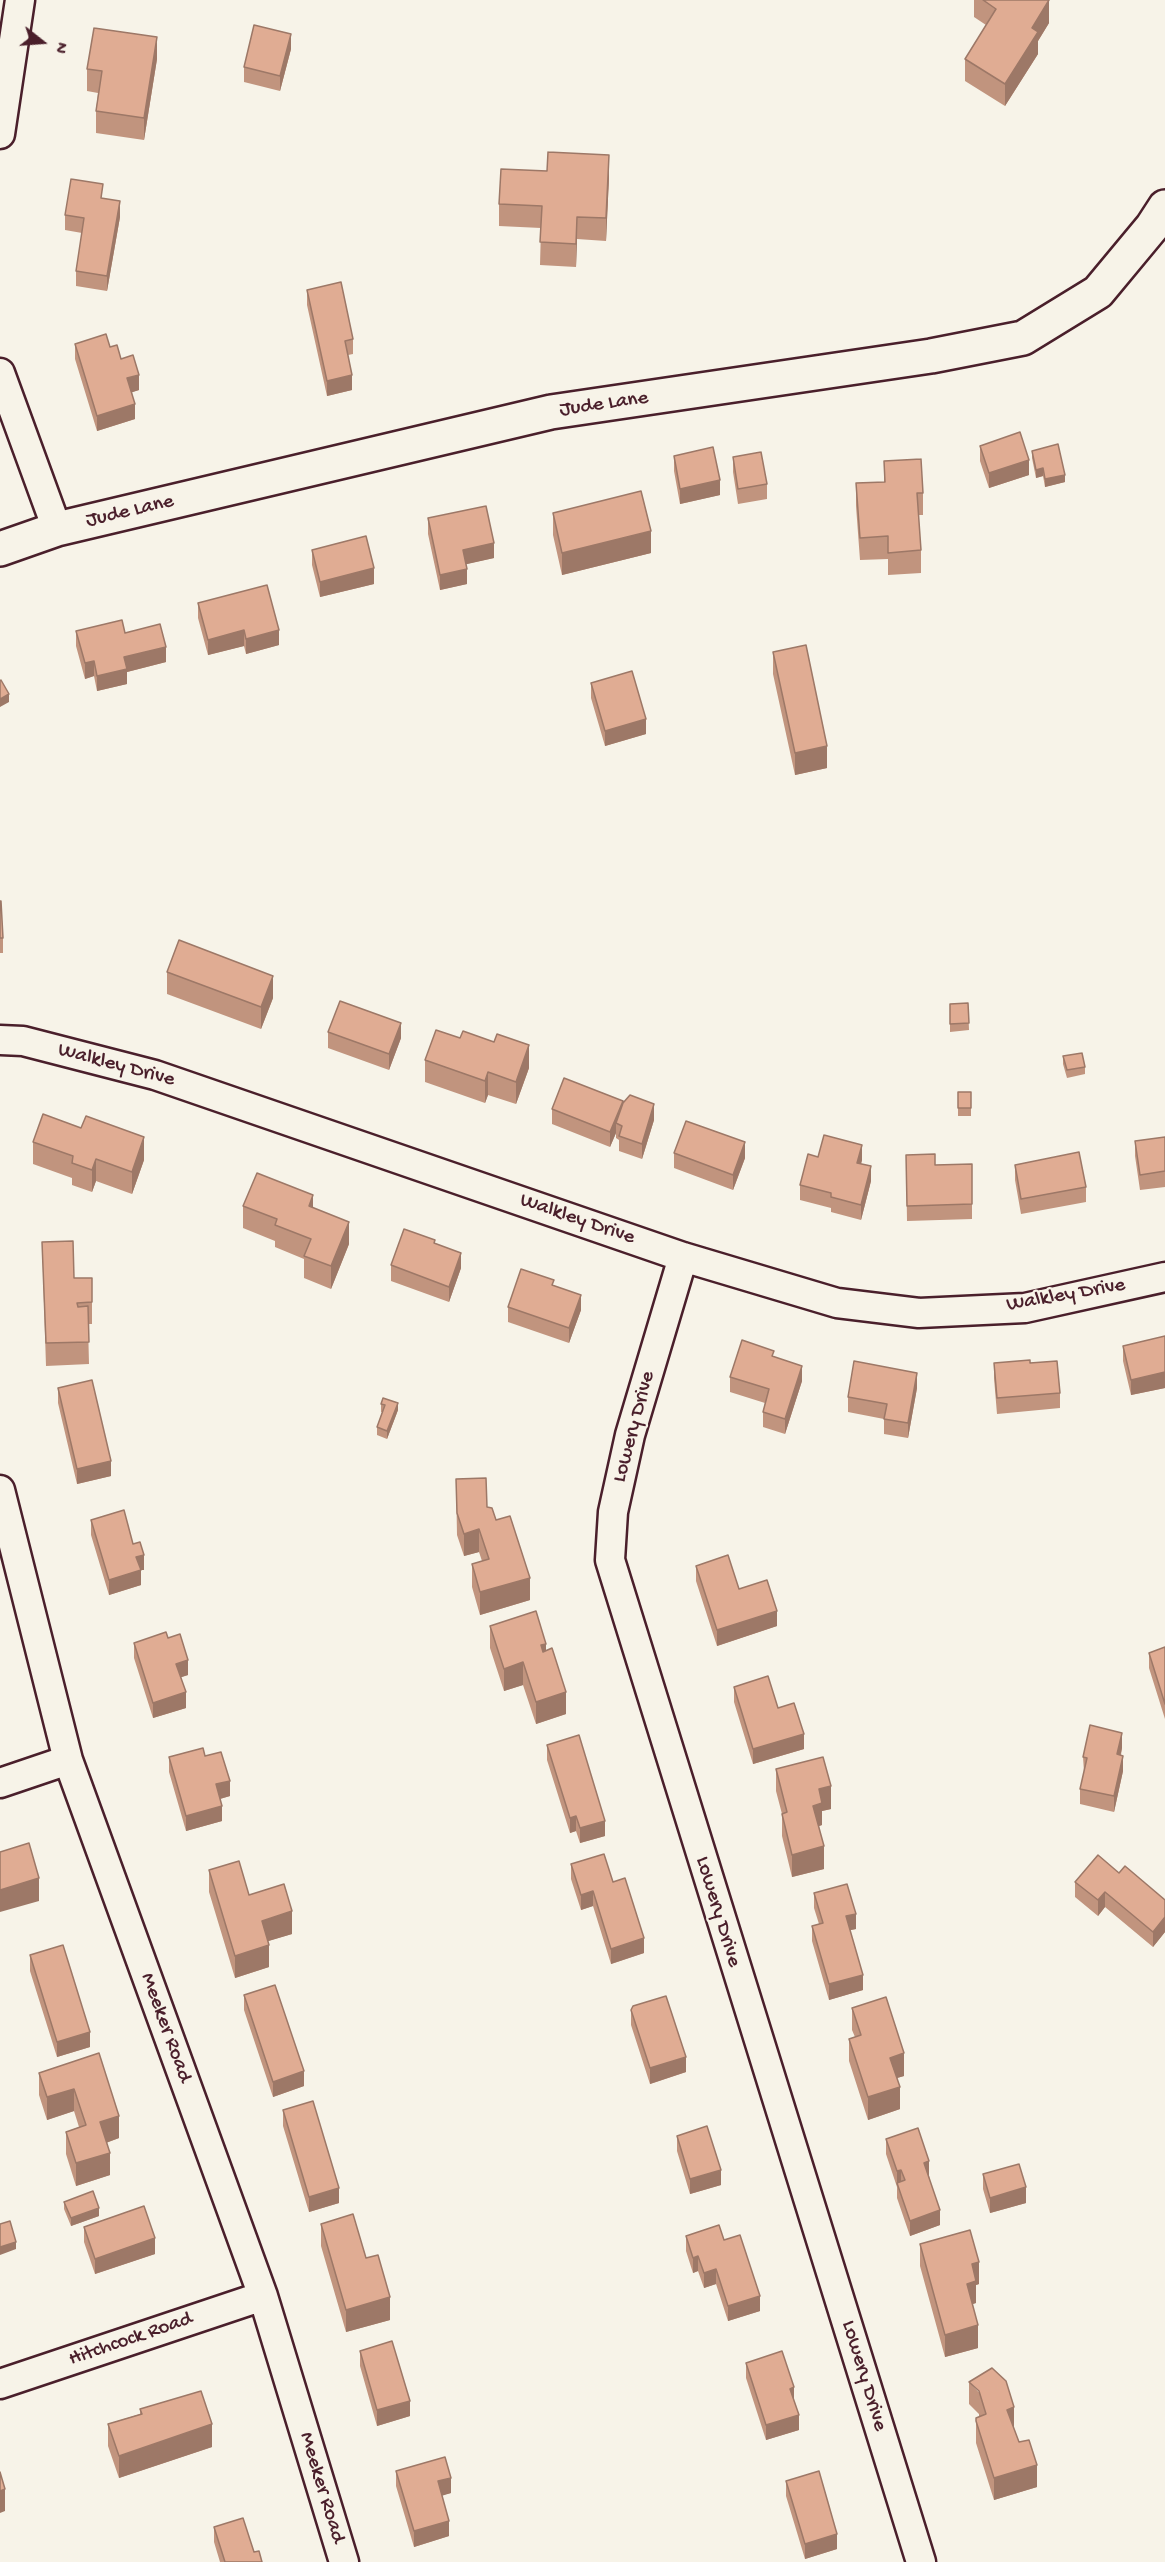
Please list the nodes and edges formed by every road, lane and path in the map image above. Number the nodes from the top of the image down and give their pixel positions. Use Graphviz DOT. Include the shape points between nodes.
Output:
graph roads {
  1 [pos="20,0"];
  2 [pos="0,134"];
  3 [pos="1165,207"];
  4 [pos="0,373"];
  5 [pos="57,529"];
  6 [pos="0,549"];
  7 [pos="0,1040"];
  8 [pos="683,1257"];
  9 [pos="1165,1277"];
  10 [pos="0,1490"];
  11 [pos="68,1760"];
  12 [pos="0,1783"];
  13 [pos="263,2296"];
  14 [pos="0,2384"];
  15 [pos="344,2562"];
  16 [pos="921,2562"];
  1 -- 2 [label="street"];
  3 -- 5 [label="street, Jude Lane" via="1098,292 1023,338 931,357 551,412"];
  4 -- 5 [label="street"];
  5 -- 6 [label="street, Jude Lane"];
  7 -- 8 [label="street, Walkley Drive" via="23,1041 155,1075"];
  8 -- 9 [label="street, Walkley Drive" via="837,1303 919,1313 1025,1308"];
  8 -- 16 [label="street, Lowery Drive" via="630,1435 613,1512 610,1560"];
  10 -- 11 [label="street, Meeker Road"];
  11 -- 12 [label="street"];
  11 -- 13 [label="street, Meeker Road"];
  13 -- 14 [label="street, Hitchcock Road"];
  13 -- 15 [label="street, Meeker Road"];
}
